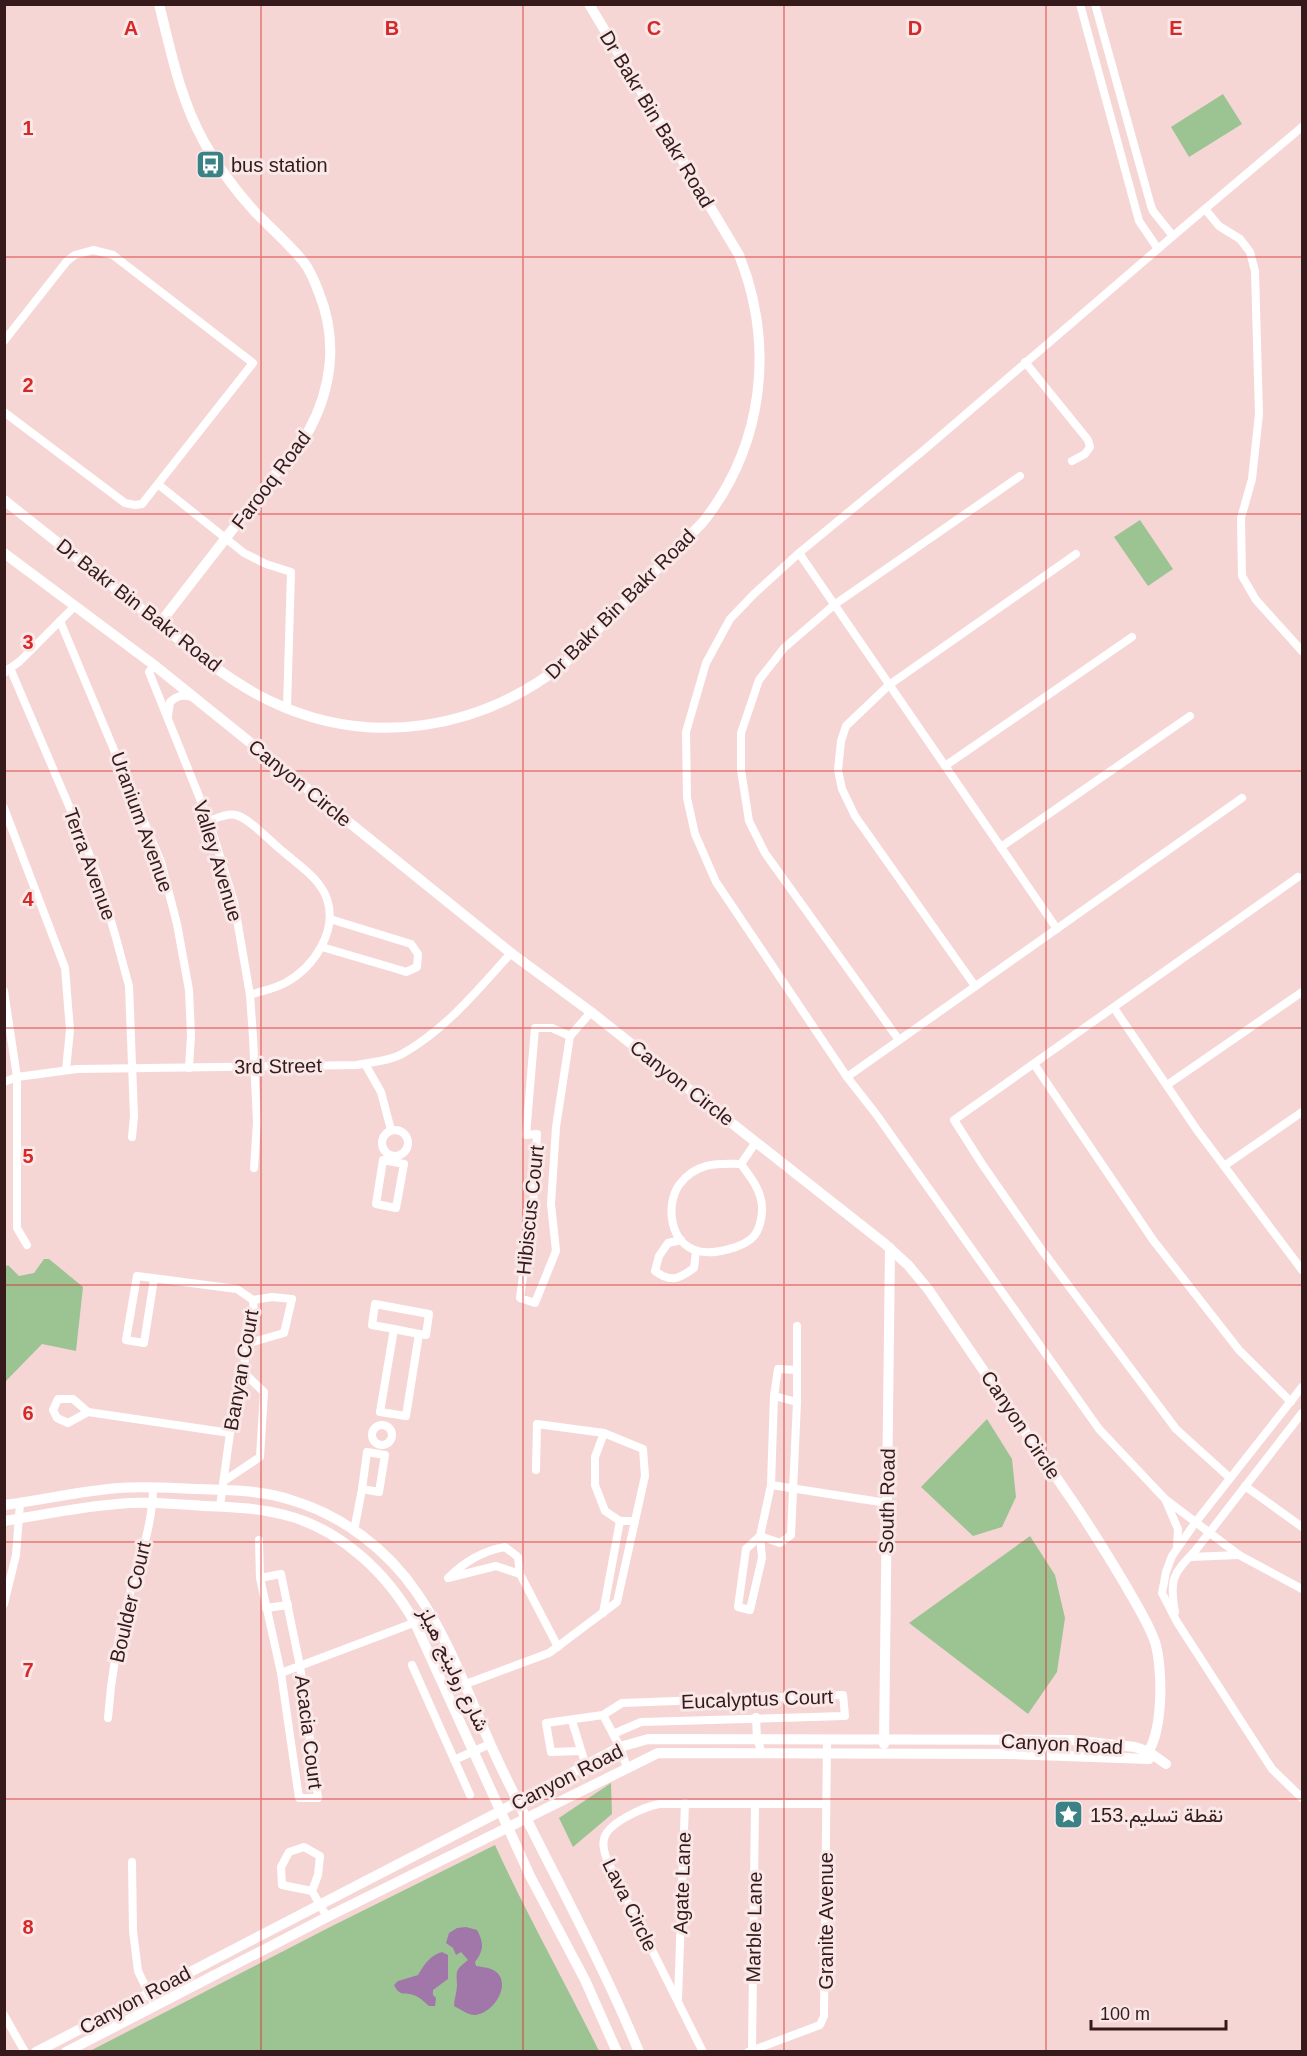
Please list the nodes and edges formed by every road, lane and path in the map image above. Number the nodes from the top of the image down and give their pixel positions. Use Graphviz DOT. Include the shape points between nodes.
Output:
graph roads {
  1 [pos="159,4"];
  2 [pos="589,4"];
  3 [pos="1080,4"];
  4 [pos="1095,4"];
  5 [pos="1302,127"];
  6 [pos="1205,209"];
  7 [pos="1173,236"];
  8 [pos="1158,249"];
  9 [pos="4,341"];
  10 [pos="1025,362"];
  11 [pos="4,412"];
  12 [pos="1072,461"];
  13 [pos="1020,476"];
  14 [pos="159,484"];
  15 [pos="4,500"];
  16 [pos="226,538"];
  17 [pos="4,553"];
  18 [pos="799,553"];
  19 [pos="1076,554"];
  20 [pos="834,605"];
  21 [pos="74,607"];
  22 [pos="60,621"];
  23 [pos="160,623"];
  24 [pos="1131,636"];
  25 [pos="1302,651"];
  26 [pos="154,665"];
  27 [pos="8,671"];
  28 [pos="890,685"];
  29 [pos="195,698"];
  30 [pos="287,708"];
  31 [pos="1190,716"];
  32 [pos="170,726"];
  33 [pos="945,766"];
  34 [pos="1242,798"];
  35 [pos="4,808"];
  36 [pos="209,821"];
  37 [pos="1001,847"];
  38 [pos="1298,877"];
  39 [pos="330,920"];
  40 [pos="1057,929"];
  41 [pos="322,947"];
  42 [pos="511,953"];
  43 [pos="975,986"];
  44 [pos="4,991"];
  45 [pos="1302,992"];
  46 [pos="250,995"];
  47 [pos="1113,1008"];
  48 [pos="591,1012"];
  49 [pos="570,1036"];
  50 [pos="899,1040"];
  51 [pos="365,1064"];
  52 [pos="1034,1064"];
  53 [pos="253,1067"];
  54 [pos="132,1068"];
  55 [pos="189,1068"];
  56 [pos="66,1071"];
  57 [pos="17,1077"];
  58 [pos="847,1077"];
  59 [pos="4,1082"];
  60 [pos="1167,1085"];
  61 [pos="1302,1112"];
  62 [pos="391,1130"];
  63 [pos="132,1137"];
  64 [pos="756,1142"];
  65 [pos="393,1159"];
  66 [pos="741,1164"];
  67 [pos="1224,1166"];
  68 [pos="255,1168"];
  69 [pos="672,1224"];
  70 [pos="681,1240"];
  71 [pos="669,1243"];
  72 [pos="27,1245"];
  73 [pos="890,1248"];
  74 [pos="696,1251"];
  75 [pos="1302,1270"];
  76 [pos="154,1279"];
  77 [pos="253,1300"];
  78 [pos="797,1326"];
  79 [pos="394,1329"];
  80 [pos="419,1334"];
  81 [pos="249,1343"];
  82 [pos="797,1370"];
  83 [pos="243,1372"];
  84 [pos="1302,1387"];
  85 [pos="774,1396"];
  86 [pos="797,1402"];
  87 [pos="1291,1402"];
  88 [pos="88,1412"];
  89 [pos="388,1413"];
  90 [pos="1302,1413"];
  91 [pos="385,1425"];
  92 [pos="230,1433"];
  93 [pos="604,1433"];
  94 [pos="380,1445"];
  95 [pos="375,1454"];
  96 [pos="536,1470"];
  97 [pos="1230,1478"];
  98 [pos="771,1485"];
  99 [pos="223,1486"];
  100 [pos="1245,1486"];
  101 [pos="153,1487"];
  102 [pos="362,1489"];
  103 [pos="794,1489"];
  104 [pos="1165,1499"];
  105 [pos="20,1503"];
  106 [pos="153,1503"];
  107 [pos="887,1503"];
  108 [pos="4,1505"];
  109 [pos="220,1506"];
  110 [pos="20,1519"];
  111 [pos="4,1521"];
  112 [pos="620,1521"];
  113 [pos="635,1521"];
  114 [pos="1195,1522"];
  115 [pos="1302,1527"];
  116 [pos="354,1531"];
  117 [pos="1208,1533"];
  118 [pos="760,1536"];
  119 [pos="259,1540"];
  120 [pos="1239,1555"];
  121 [pos="1172,1556"];
  122 [pos="1190,1557"];
  123 [pos="519,1574"];
  124 [pos="260,1578"];
  125 [pos="1302,1589"];
  126 [pos="4,1604"];
  127 [pos="288,1605"];
  128 [pos="266,1608"];
  129 [pos="603,1613"];
  130 [pos="432,1616"];
  131 [pos="1177,1622"];
  132 [pos="415,1623"];
  133 [pos="558,1647"];
  134 [pos="412,1665"];
  135 [pos="300,1666"];
  136 [pos="281,1673"];
  137 [pos="464,1684"];
  138 [pos="447,1691"];
  139 [pos="603,1715"];
  140 [pos="756,1717"];
  141 [pos="108,1718"];
  142 [pos="572,1721"];
  143 [pos="613,1734"];
  144 [pos="757,1739"];
  145 [pos="827,1740"];
  146 [pos="883,1740"];
  147 [pos="490,1744"];
  148 [pos="620,1747"];
  149 [pos="474,1750"];
  150 [pos="581,1751"];
  151 [pos="762,1753"];
  152 [pos="827,1753"];
  153 [pos="885,1754"];
  154 [pos="1146,1755"];
  155 [pos="454,1760"];
  156 [pos="586,1766"];
  157 [pos="627,1768"];
  158 [pos="470,1795"];
  159 [pos="1302,1798"];
  160 [pos="518,1802"];
  161 [pos="685,1803"];
  162 [pos="755,1804"];
  163 [pos="826,1804"];
  164 [pos="502,1811"];
  165 [pos="525,1819"];
  166 [pos="508,1827"];
  167 [pos="132,1862"];
  168 [pos="312,1891"];
  169 [pos="320,1904"];
  170 [pos="327,1917"];
  171 [pos="148,1993"];
  172 [pos="678,2000"];
  173 [pos="154,2006"];
  174 [pos="4,2015"];
  175 [pos="750,2051"];
  176 [pos="25,2052"];
  177 [pos="36,2052"];
  178 [pos="66,2052"];
  179 [pos="617,2052"];
  180 [pos="639,2052"];
  181 [pos="702,2052"];
  1 -- 16 [label="main road, Farooq Road" via="181,91 204,143 254,210 307,267 324,303 331,344 329,376 318,414"];
  2 -- 30 [label="main road, Dr Bakr Bin Bakr Road" via="727,234 747,276 758,320 760,365 754,417 737,467 703,522 565,663 518,695 465,716 404,728 344,724"];
  3 -- 8 [label="street" via="1139,221"];
  4 -- 7 [label="street" via="1151,206"];
  5 -- 6 [label="street"];
  6 -- 7 [label="street"];
  6 -- 25 [label="street" via="1219,226 1240,239 1250,252 1255,271 1259,414 1252,479 1241,518 1242,576 1256,600"];
  7 -- 8 [label="street"];
  8 -- 10 [label="street"];
  9 -- 14 [label="street" via="68,261 83,251 93,250 112,255 253,363"];
  10 -- 12 [label="street" via="1088,440 1090,447 1085,454"];
  10 -- 18 [label="street"];
  11 -- 14 [label="street" via="125,503 142,504"];
  13 -- 20 [label="street"];
  14 -- 16 [label="street"];
  15 -- 23 [label="main road, Dr Bakr Bin Bakr Road"];
  16 -- 23 [label="main road, Farooq Road"];
  16 -- 30 [label="street" via="255,559 291,572"];
  17 -- 21 [label="main road, Canyon Circle"];
  18 -- 20 [label="street"];
  18 -- 58 [label="street" via="730,619 706,663 686,732 687,798 695,834 716,882"];
  19 -- 28 [label="street"];
  20 -- 28 [label="street"];
  20 -- 50 [label="street" via="784,648 759,680 741,733 741,770 749,821 765,853"];
  21 -- 22 [label="street"];
  21 -- 26 [label="main road, Canyon Circle"];
  22 -- 27 [label="street"];
  22 -- 55 [label="street, Uranium Avenue" via="161,862 189,990"];
  23 -- 30 [label="main road, Dr Bakr Bin Bakr Road" via="247,687"];
  24 -- 33 [label="street"];
  26 -- 29 [label="main road, Canyon Circle"];
  26 -- 32 [label="street, Valley Avenue" via="149,672"];
  27 -- 54 [label="street, Terra Avenue" via="101,886 129,986"];
  28 -- 33 [label="street"];
  28 -- 43 [label="street" via="846,726 838,770 842,789 855,816"];
  29 -- 32 [label="street" via="184,695 170,702"];
  29 -- 42 [label="main road, Canyon Circle"];
  31 -- 37 [label="street"];
  32 -- 36 [label="street, Valley Avenue"];
  33 -- 37 [label="street"];
  34 -- 40 [label="street"];
  35 -- 56 [label="street" via="65,968 70,1030"];
  36 -- 39 [label="street" via="237,815 254,827 315,880 327,898"];
  36 -- 46 [label="street, Valley Avenue" via="234,902"];
  37 -- 40 [label="street"];
  38 -- 47 [label="street"];
  39 -- 41 [label="street"];
  39 -- 41 [label="street" via="411,944 418,954 417,967 406,972"];
  40 -- 43 [label="street"];
  41 -- 46 [label="street" via="302,973"];
  42 -- 48 [label="main road, Canyon Circle"];
  42 -- 51 [label="street, 3rd Street" via="432,1034 400,1055"];
  43 -- 50 [label="street"];
  44 -- 57 [label="street"];
  45 -- 60 [label="street"];
  46 -- 53 [label="street, Valley Avenue"];
  47 -- 52 [label="street"];
  47 -- 60 [label="street"];
  48 -- 49 [label="street"];
  48 -- 64 [label="main road, Canyon Circle"];
  49 -- 49 [label="street, Hibiscus Court" via="552,1028 535,1028 526,1135 537,1134 533,1204 520,1298 535,1303 556,1251 551,1204 556,1127"];
  50 -- 58 [label="street"];
  51 -- 53 [label="street, 3rd Street"];
  51 -- 62 [label="street" via="381,1092"];
  52 -- 87 [label="street" via="1153,1239 1239,1350"];
  52 -- 97 [label="street" via="954,1120 1041,1249 1176,1429"];
  53 -- 55 [label="street, 3rd Street"];
  53 -- 68 [label="street, Valley Avenue"];
  54 -- 55 [label="street, 3rd Street"];
  54 -- 56 [label="street, 3rd Street"];
  54 -- 63 [label="street, Terra Avenue"];
  56 -- 57 [label="street, 3rd Street"];
  57 -- 59 [label="street, 3rd Street"];
  57 -- 72 [label="street" via="17,1228"];
  58 -- 104 [label="street" via="1099,1429"];
  60 -- 67 [label="street"];
  61 -- 67 [label="street"];
  62 -- 65 [label="street" via="382,1144"];
  62 -- 65 [label="street" via="404,1132 409,1140 405,1152"];
  64 -- 66 [label="street"];
  64 -- 73 [label="main road, Canyon Circle"];
  65 -- 65 [label="street" via="404,1164 396,1208 376,1204 383,1160"];
  66 -- 69 [label="street" via="719,1163 692,1171 678,1187"];
  66 -- 74 [label="street" via="761,1196 762,1215 754,1236 717,1252"];
  67 -- 75 [label="street"];
  69 -- 70 [label="street"];
  69 -- 71 [label="street"];
  70 -- 71 [label="street"];
  70 -- 74 [label="street"];
  71 -- 74 [label="street" via="659,1256 655,1271 664,1278 680,1278 694,1268"];
  73 -- 107 [label="main road, South Road"];
  73 -- 154 [label="main road, Canyon Circle" via="935,1299 1101,1543 1140,1610 1161,1670 1153,1743"];
  76 -- 76 [label="street" via="137,1276 126,1340 144,1343"];
  76 -- 77 [label="street, Banyan Court" via="237,1289"];
  77 -- 81 [label="street, Banyan Court" via="255,1315"];
  77 -- 81 [label="street" via="292,1299 284,1333"];
  78 -- 82 [label="street"];
  79 -- 80 [label="street"];
  79 -- 80 [label="street" via="372,1325 375,1304 429,1314 426,1335"];
  79 -- 89 [label="street" via="380,1412"];
  80 -- 89 [label="street" via="406,1416"];
  81 -- 83 [label="street, Banyan Court"];
  82 -- 85 [label="street" via="778,1369"];
  82 -- 86 [label="street"];
  83 -- 92 [label="street, Banyan Court"];
  83 -- 99 [label="street" via="264,1392 260,1457"];
  84 -- 87 [label="street"];
  85 -- 86 [label="street"];
  85 -- 98 [label="street"];
  86 -- 103 [label="street"];
  87 -- 97 [label="street"];
  88 -- 92 [label="street"];
  89 -- 91 [label="street"];
  90 -- 100 [label="street"];
  91 -- 94 [label="street" via="391,1439"];
  91 -- 94 [label="street" via="372,1431 372,1438"];
  92 -- 99 [label="street, Banyan Court"];
  93 -- 96 [label="street" via="537,1424"];
  93 -- 112 [label="street" via="595,1457 595,1485 605,1511"];
  93 -- 113 [label="street" via="643,1449 645,1476"];
  94 -- 95 [label="street"];
  95 -- 102 [label="street" via="367,1452"];
  95 -- 102 [label="street" via="385,1455 379,1492"];
  97 -- 114 [label="street"];
  98 -- 103 [label="street"];
  98 -- 118 [label="street"];
  99 -- 101 [label="main road, شارع رولينج هيلز"];
  99 -- 109 [label="street, Banyan Court"];
  99 -- 116 [label="main road, شارع رولينج هيلز" via="291,1500"];
  100 -- 115 [label="street"];
  100 -- 117 [label="street"];
  101 -- 105 [label="main road, شارع رولينج هيلز" via="81,1492"];
  101 -- 106 [label="street, Boulder Court"];
  102 -- 116 [label="street"];
  103 -- 107 [label="street"];
  103 -- 118 [label="street" via="791,1535 780,1543"];
  104 -- 114 [label="street"];
  104 -- 121 [label="street" via="1178,1529 1178,1543"];
  105 -- 108 [label="main road, شارع رولينج هيلز"];
  105 -- 110 [label="street"];
  106 -- 109 [label="main road, شارع رولينج هيلز"];
  106 -- 110 [label="main road, شارع رولينج هيلز" via="107,1505"];
  106 -- 141 [label="street, Boulder Court" via="117,1644"];
  107 -- 146 [label="main road, South Road"];
  109 -- 132 [label="main road, شارع رولينج هيلز" via="286,1515 345,1543 387,1580"];
  110 -- 111 [label="main road, شارع رولينج هيلز"];
  110 -- 126 [label="street"];
  112 -- 113 [label="street"];
  112 -- 129 [label="street"];
  113 -- 129 [label="street" via="617,1602"];
  114 -- 117 [label="street"];
  114 -- 121 [label="street"];
  116 -- 130 [label="main road, شارع رولينج هيلز" via="398,1567"];
  117 -- 120 [label="street"];
  117 -- 122 [label="street"];
  118 -- 118 [label="street" via="746,1549 738,1607 750,1610 762,1558"];
  119 -- 124 [label="street, Acacia Court"];
  120 -- 122 [label="street"];
  120 -- 125 [label="street"];
  121 -- 131 [label="street" via="1162,1593"];
  122 -- 131 [label="street" via="1176,1572 1171,1590"];
  123 -- 123 [label="street" via="518,1557 504,1547 487,1550 448,1578 496,1566"];
  123 -- 133 [label="street"];
  124 -- 127 [label="street, Acacia Court" via="281,1574"];
  124 -- 128 [label="street, Acacia Court"];
  127 -- 128 [label="street"];
  127 -- 135 [label="street, Acacia Court"];
  128 -- 136 [label="street, Acacia Court"];
  129 -- 133 [label="street"];
  130 -- 132 [label="street, Acacia Court"];
  130 -- 137 [label="main road, شارع رولينج هيلز"];
  131 -- 159 [label="street" via="1272,1769"];
  132 -- 135 [label="street, Acacia Court"];
  132 -- 138 [label="main road, شارع رولينج هيلز"];
  133 -- 137 [label="street"];
  134 -- 155 [label="street"];
  135 -- 136 [label="street, Acacia Court"];
  135 -- 136 [label="street, Acacia Court" via="318,1798 299,1798"];
  137 -- 138 [label="street"];
  137 -- 147 [label="main road, شارع رولينج هيلز"];
  138 -- 149 [label="main road, شارع رولينج هيلز"];
  139 -- 140 [label="street, Eucalyptus Court" via="622,1703 843,1695 845,1716"];
  139 -- 142 [label="street, Eucalyptus Court"];
  139 -- 143 [label="street"];
  140 -- 143 [label="street, Eucalyptus Court" via="641,1722"];
  140 -- 144 [label="street, Eucalyptus Court"];
  142 -- 150 [label="street"];
  142 -- 150 [label="street, Eucalyptus Court" via="546,1723 551,1752"];
  143 -- 148 [label="street"];
  144 -- 145 [label="main road, Canyon Road"];
  144 -- 148 [label="main road, Canyon Road" via="648,1739"];
  144 -- 151 [label="street, Eucalyptus Court"];
  145 -- 146 [label="main road, Canyon Road"];
  145 -- 152 [label="street, Granite Avenue"];
  146 -- 153 [label="main road, South Road"];
  146 -- 154 [label="main road, Canyon Road" via="1071,1740 1134,1747"];
  147 -- 149 [label="street"];
  147 -- 160 [label="main road, شارع رولينج هيلز"];
  148 -- 156 [label="main road, Canyon Road"];
  148 -- 157 [label="street"];
  149 -- 155 [label="street"];
  149 -- 164 [label="main road, شارع رولينج هيلز"];
  150 -- 156 [label="street"];
  151 -- 152 [label="main road, Canyon Road"];
  151 -- 157 [label="main road, Canyon Road" via="658,1753"];
  152 -- 153 [label="main road, Canyon Road"];
  152 -- 163 [label="street, Granite Avenue"];
  153 -- 154 [label="main road, Canyon Road"];
  155 -- 158 [label="street"];
  156 -- 160 [label="main road, Canyon Road"];
  157 -- 165 [label="main road, Canyon Road"];
  160 -- 164 [label="main road, Canyon Road"];
  160 -- 165 [label="main road, شارع رولينج هيلز"];
  161 -- 162 [label="street, Lava Circle"];
  161 -- 172 [label="street, Agate Lane"];
  161 -- 172 [label="street, Lava Circle" via="648,1807 608,1829 604,1839 608,1862"];
  162 -- 163 [label="street, Lava Circle"];
  162 -- 175 [label="street, Marble Lane"];
  163 -- 175 [label="street, Granite Avenue" via="824,2016 820,2025"];
  164 -- 166 [label="main road, شارع رولينج هيلز"];
  164 -- 169 [label="main road, Canyon Road"];
  165 -- 166 [label="main road, Canyon Road"];
  165 -- 180 [label="main road, شارع رولينج هيلز" via="616,1997"];
  166 -- 170 [label="main road, Canyon Road"];
  166 -- 179 [label="main road, شارع رولينج هيلز"];
  167 -- 171 [label="street" via="133,1931 138,1971"];
  168 -- 168 [label="street" via="320,1856 304,1847 289,1852 281,1867 282,1885"];
  168 -- 169 [label="street"];
  169 -- 170 [label="street"];
  169 -- 171 [label="main road, Canyon Road"];
  170 -- 173 [label="main road, Canyon Road"];
  171 -- 173 [label="street"];
  171 -- 177 [label="main road, Canyon Road"];
  172 -- 181 [label="street, Lava Circle"];
  173 -- 178 [label="main road, Canyon Road"];
  174 -- 176 [label="street"];
}
